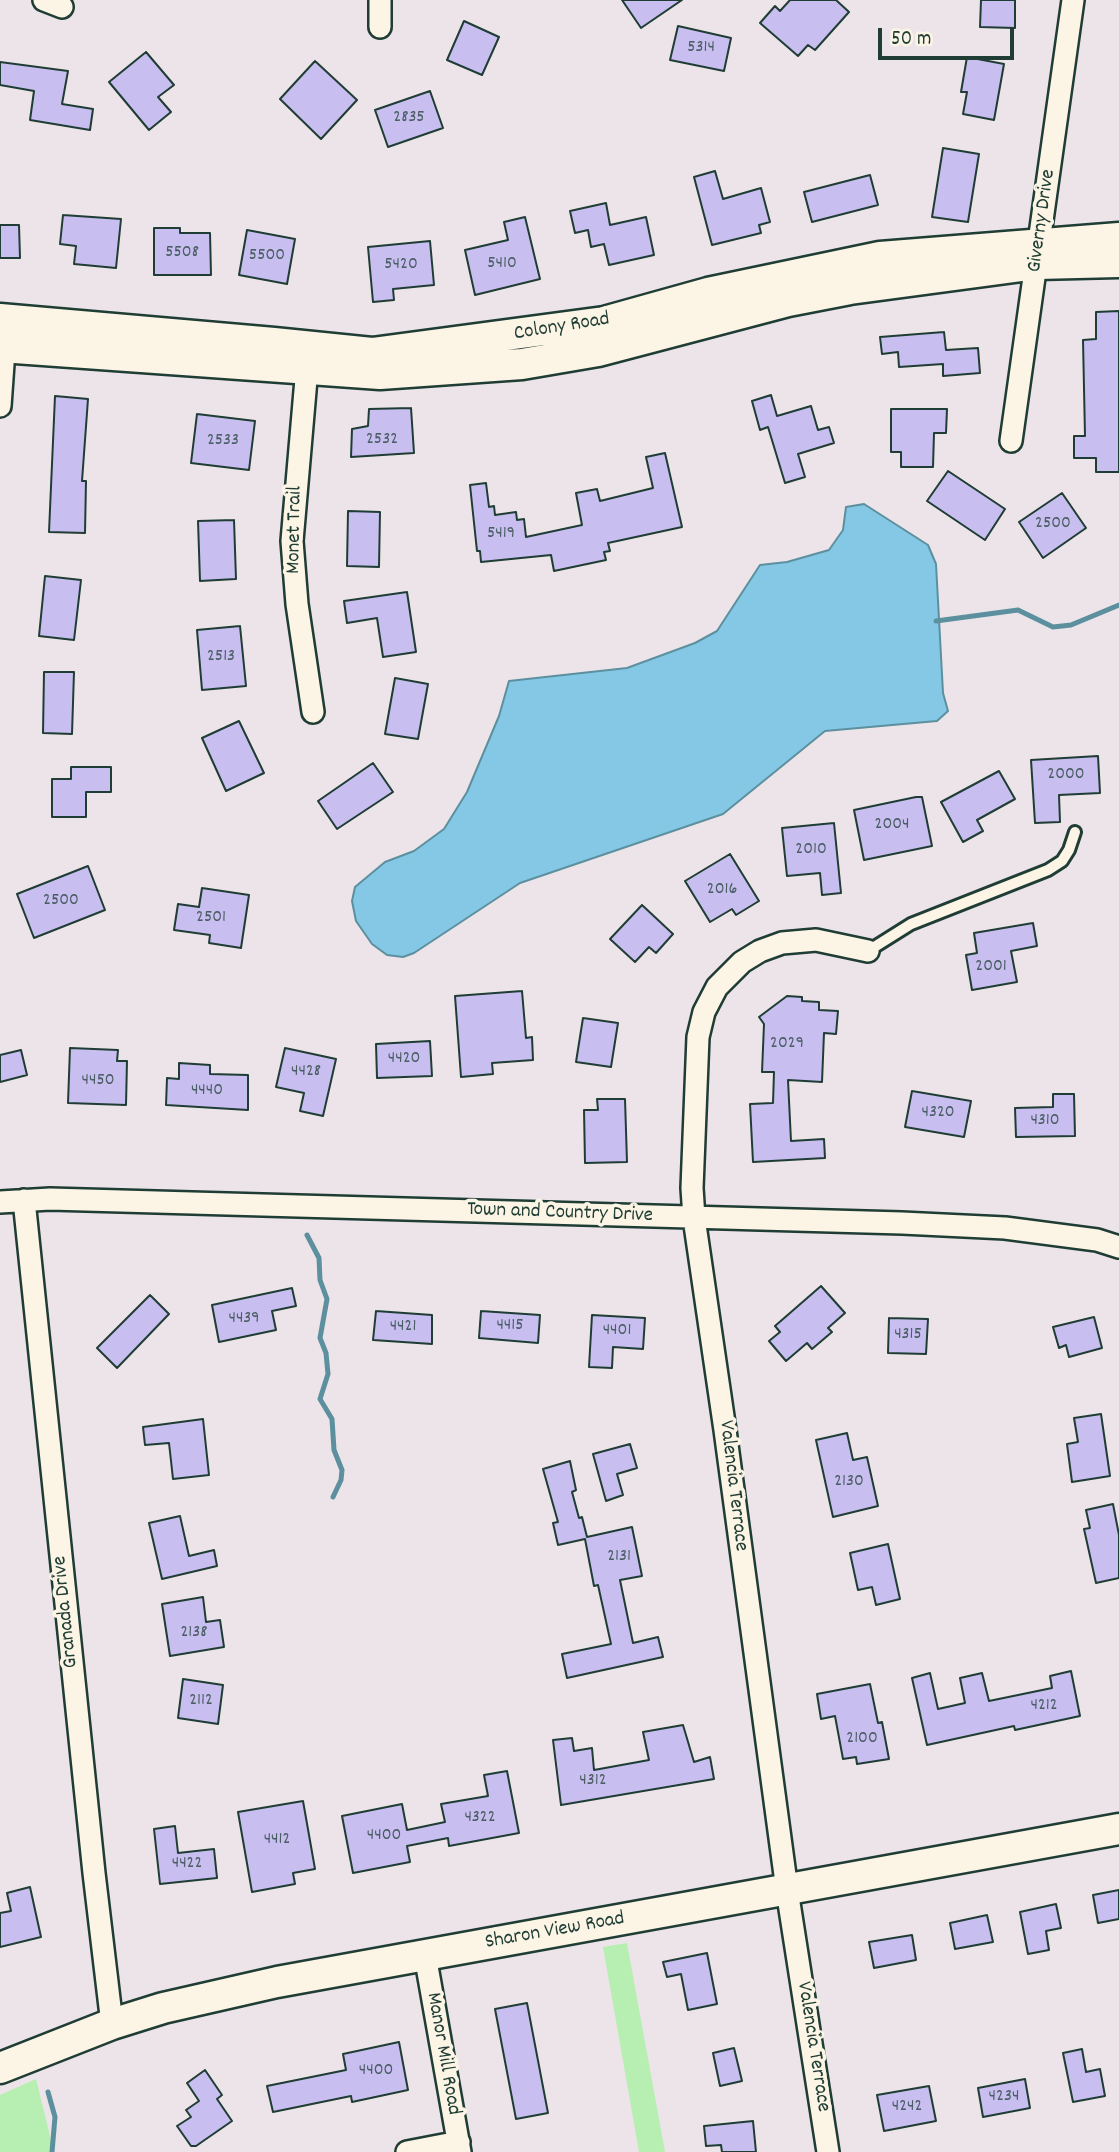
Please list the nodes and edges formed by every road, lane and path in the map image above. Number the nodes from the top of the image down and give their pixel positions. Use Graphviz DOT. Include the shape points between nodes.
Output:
graph roads {
  1 [pos="380,0"];
  2 [pos="1073,0"];
  3 [pos="380,27"];
  4 [pos="1119,238"];
  5 [pos="1038,254"];
  6 [pos="1119,262"];
  7 [pos="2,334"];
  8 [pos="308,359"];
  9 [pos="0,406"];
  10 [pos="1011,441"];
  11 [pos="313,712"];
  12 [pos="1075,832"];
  13 [pos="868,951"];
  14 [pos="24,1200"];
  15 [pos="0,1202"];
  16 [pos="694,1218"];
  17 [pos="1119,1247"];
  18 [pos="1119,1829"];
  19 [pos="787,1890"];
  20 [pos="425,1955"];
  21 [pos="112,2024"];
  22 [pos="0,2068"];
  23 [pos="459,2147"];
  24 [pos="407,2152"];
  25 [pos="828,2152"];
  1 -- 3 [label="street"];
  2 -- 5 [label="street, Giverny Drive"];
  4 -- 5 [label="main road, Colony Road"];
  5 -- 6 [label="main road, Colony Road"];
  5 -- 8 [label="main road, Colony Road" via="800,298 598,351 522,363 380,374"];
  5 -- 10 [label="street, Giverny Drive"];
  7 -- 8 [label="main road, Colony Road"];
  7 -- 9 [label="street"];
  8 -- 11 [label="street, Monet Trail" via="292,541"];
  12 -- 13 [label="lane" via="1062,861 1048,870 911,924"];
  13 -- 16 [label="street, Valencia Terrace" via="816,940 782,943 742,962 717,987 698,1037"];
  14 -- 15 [label="street, Town and Country Drive"];
  14 -- 16 [label="street, Town and Country Drive"];
  14 -- 21 [label="street, Granada Drive"];
  16 -- 17 [label="street, Town and Country Drive" via="1005,1228"];
  16 -- 19 [label="street, Valencia Terrace"];
  18 -- 19 [label="main road, Sharon View Road"];
  19 -- 20 [label="main road, Sharon View Road"];
  19 -- 25 [label="street, Valencia Terrace"];
  20 -- 21 [label="main road, Sharon View Road" via="278,1982"];
  20 -- 23 [label="street, Manor Mill Road"];
  21 -- 22 [label="main road, Sharon View Road"];
  23 -- 24 [label="street"];
}
